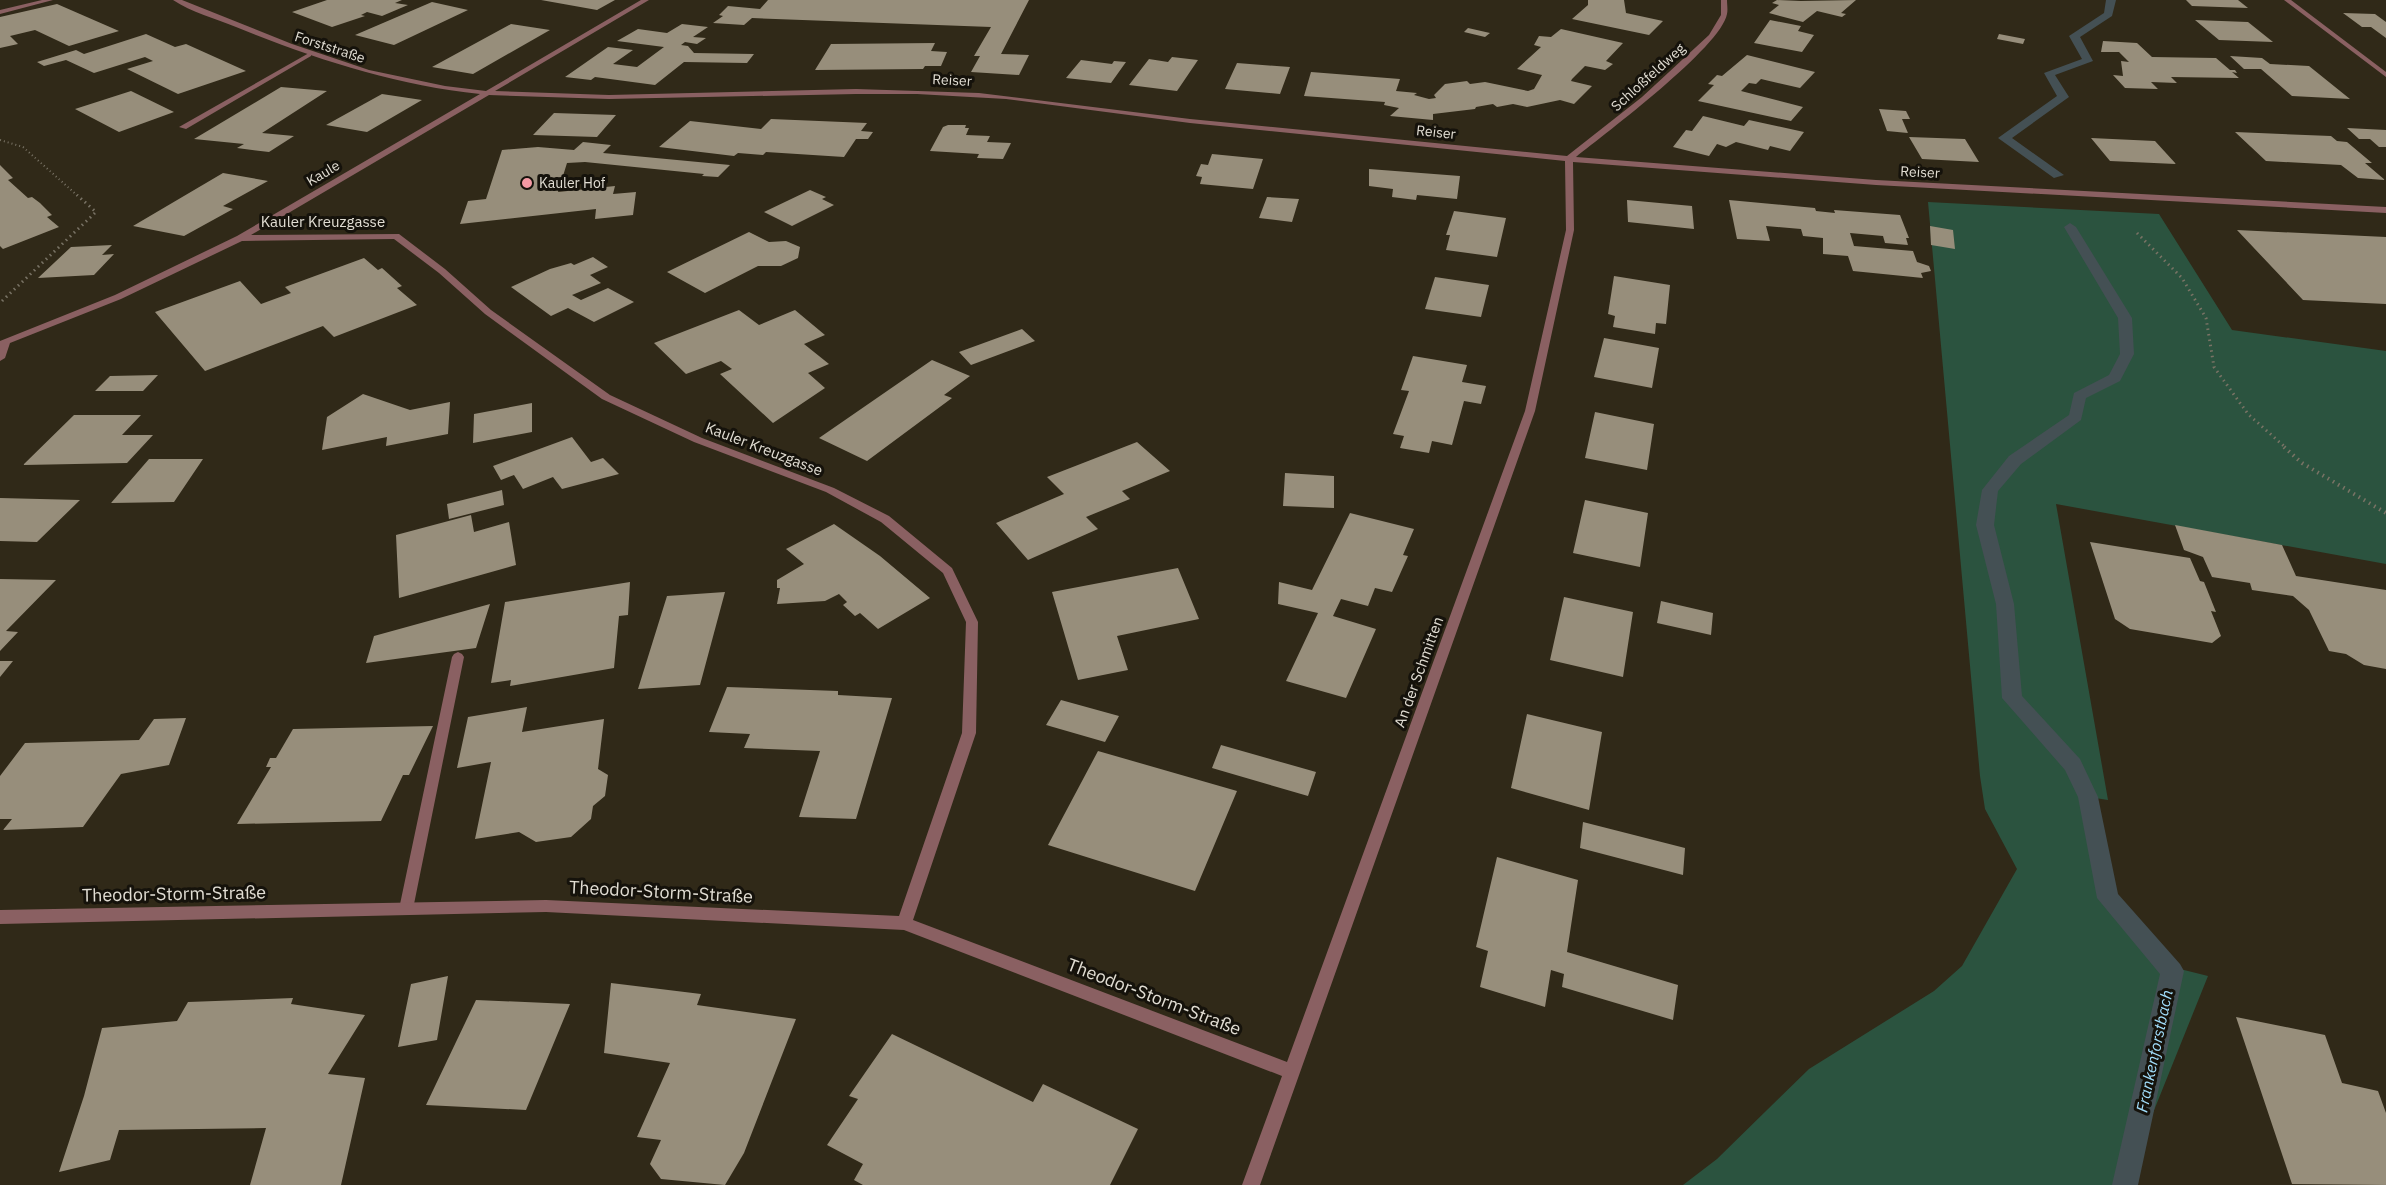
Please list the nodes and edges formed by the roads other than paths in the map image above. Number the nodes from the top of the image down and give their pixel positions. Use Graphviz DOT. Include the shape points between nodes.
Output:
graph roads {
  1 [pos="50,0"];
  2 [pos="176,0"];
  3 [pos="646,0"];
  4 [pos="1724,0"];
  5 [pos="2287,0"];
  6 [pos="0,12"];
  7 [pos="309,55"];
  8 [pos="2386,75"];
  9 [pos="484,93"];
  10 [pos="183,127"];
  11 [pos="1569,159"];
  12 [pos="2386,210"];
  13 [pos="240,238"];
  14 [pos="3,343"];
  15 [pos="0,358"];
  16 [pos="458,657"];
  17 [pos="406,909"];
  18 [pos="0,917"];
  19 [pos="904,922"];
  20 [pos="1293,1072"];
  21 [pos="1251,1185"];
  1 -- 6 [label="street"];
  2 -- 7 [label="street, Forststraße"];
  3 -- 9 [label="street, Kaule"];
  4 -- 11 [label="street, Schloßfeldweg" via="1724,15 1712,36 1645,99"];
  5 -- 8 [label="street"];
  7 -- 9 [label="street, Forststraße" via="393,79"];
  7 -- 10 [label="street"];
  9 -- 11 [label="street, Reiser" via="649,97 858,91 982,96"];
  9 -- 13 [label="street, Kaule"];
  11 -- 12 [label="street, Reiser" via="2100,197"];
  11 -- 20 [label="street, An der Schmitten" via="1570,230 1530,411"];
  13 -- 14 [label="street, Kaule" via="118,297"];
  13 -- 19 [label="street, Kauler Kreuzgasse" via="396,236 488,312 606,397 698,440 830,490 885,519 948,571 972,622 969,733"];
  14 -- 15 [label="street"];
  16 -- 17 [label="street"];
  17 -- 18 [label="street, Theodor-Storm-Straße"];
  17 -- 19 [label="street, Theodor-Storm-Straße" via="546,906"];
  19 -- 20 [label="street, Theodor-Storm-Straße"];
  20 -- 21 [label="street, An der Schmitten"];
}
